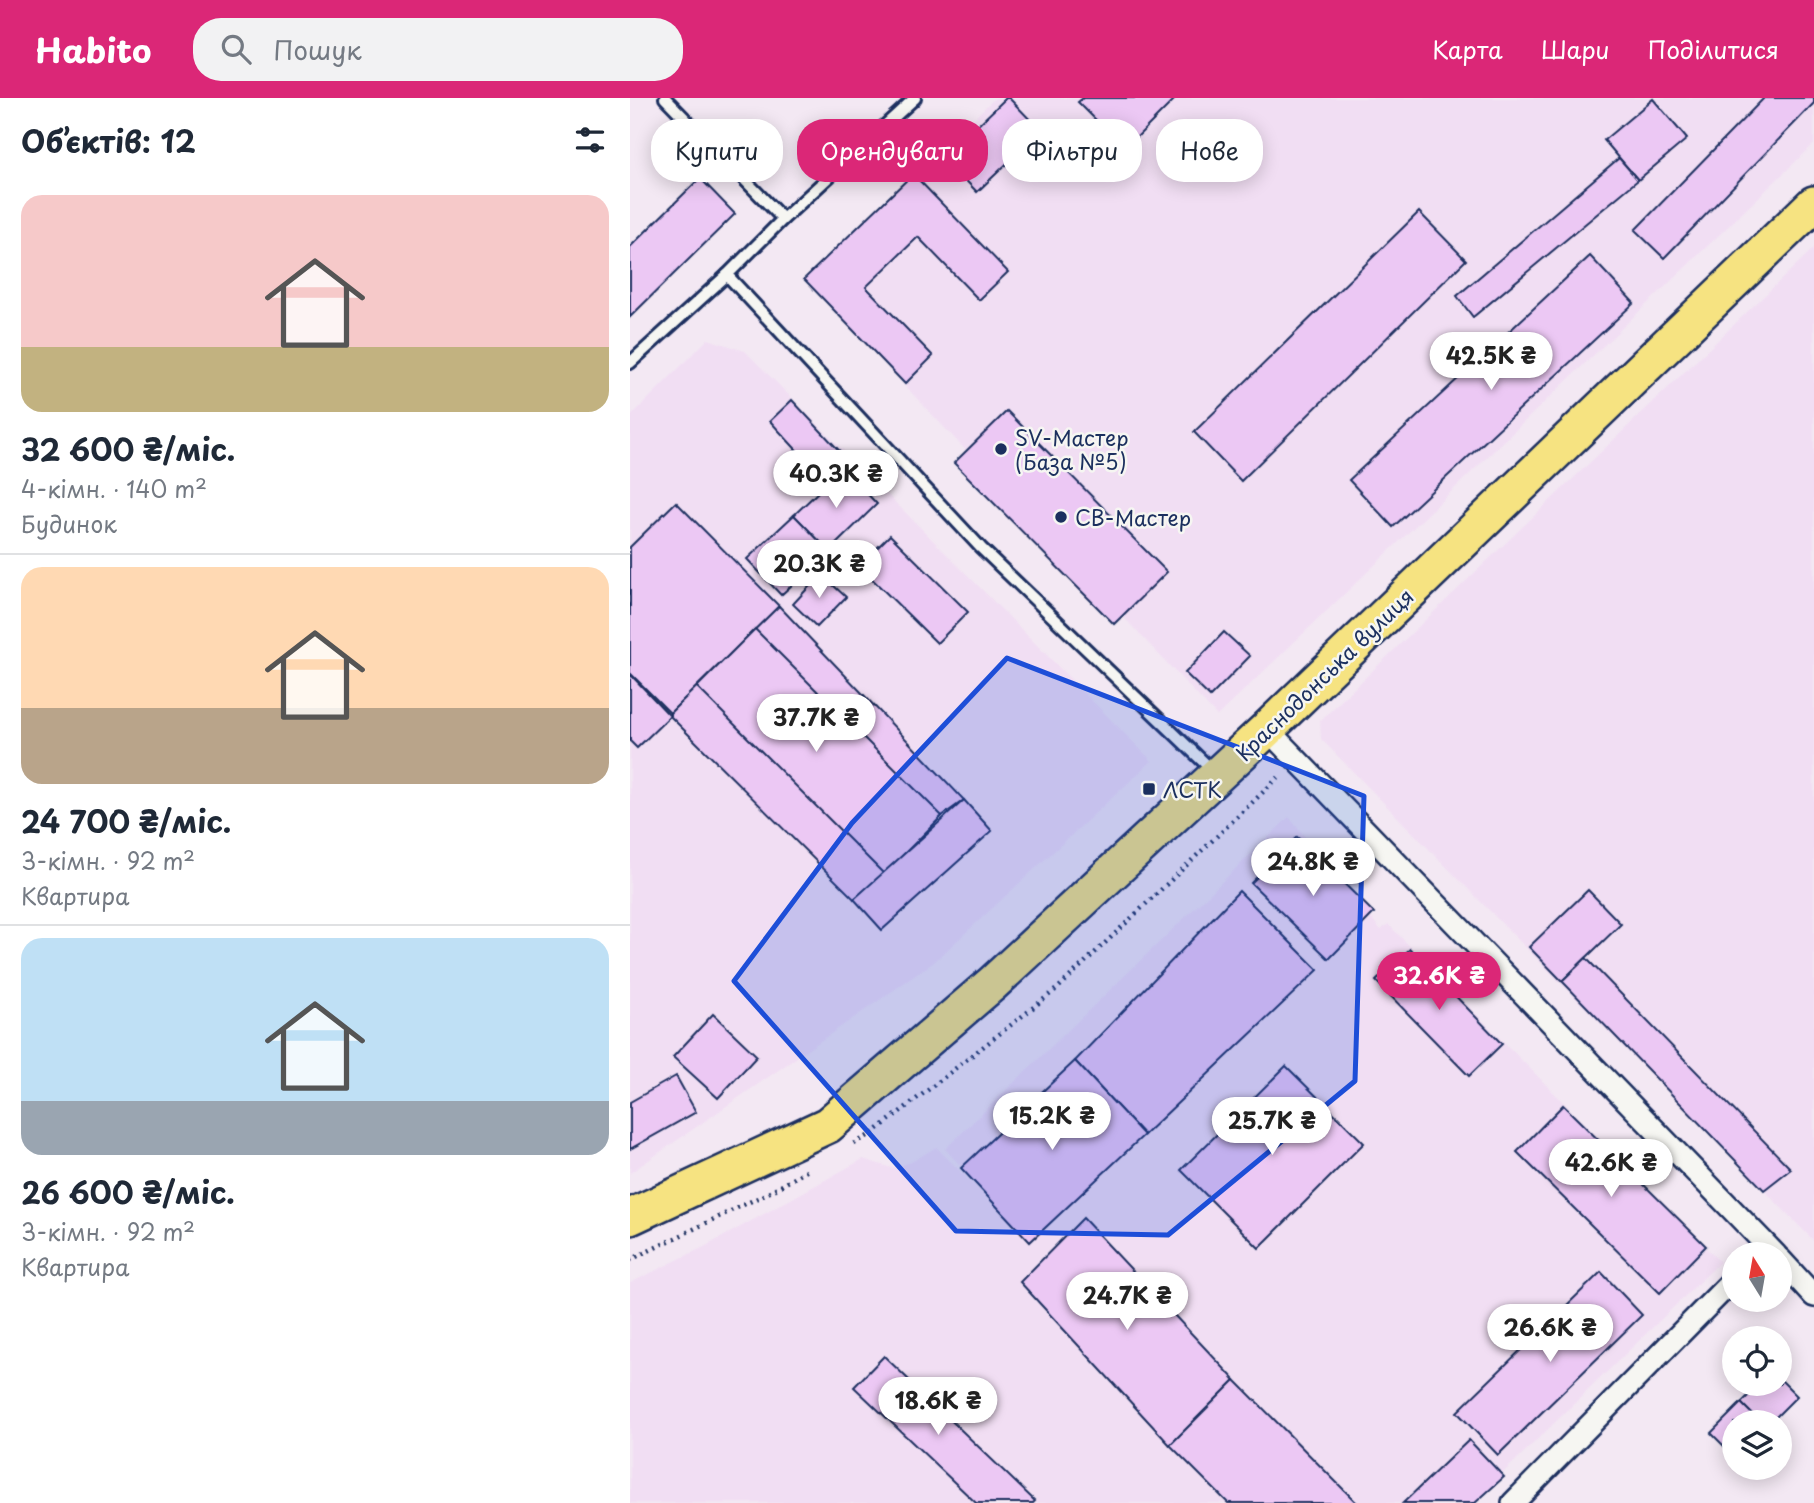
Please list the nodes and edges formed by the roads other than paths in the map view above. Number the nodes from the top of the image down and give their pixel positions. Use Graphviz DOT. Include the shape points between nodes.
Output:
graph roads {
  1 [pos="665,98"];
  2 [pos="915,98"];
  3 [pos="1814,204"];
  4 [pos="783,219"];
  5 [pos="727,275"];
  6 [pos="630,363"];
  7 [pos="1267,729"];
  8 [pos="1217,775"];
  9 [pos="630,1217"];
  10 [pos="1759,1242"];
  11 [pos="1792,1274"];
  12 [pos="1722,1291"];
  13 [pos="1814,1296"];
  14 [pos="1513,1503"];
  1 -- 4 [label="lane"];
  2 -- 4 [label="lane"];
  3 -- 7 [label="main road, Краснодонська вулиця"];
  4 -- 5 [label="lane"];
  5 -- 6 [label="lane"];
  5 -- 8 [label="lane" via="981,548"];
  7 -- 8 [label="main road, Краснодонська вулиця"];
  7 -- 10 [label="street"];
  8 -- 9 [label="main road, Краснодонська вулиця" via="993,983 828,1125"];
  11 -- 13 [label="street"];
  12 -- 14 [label="street"];
}
